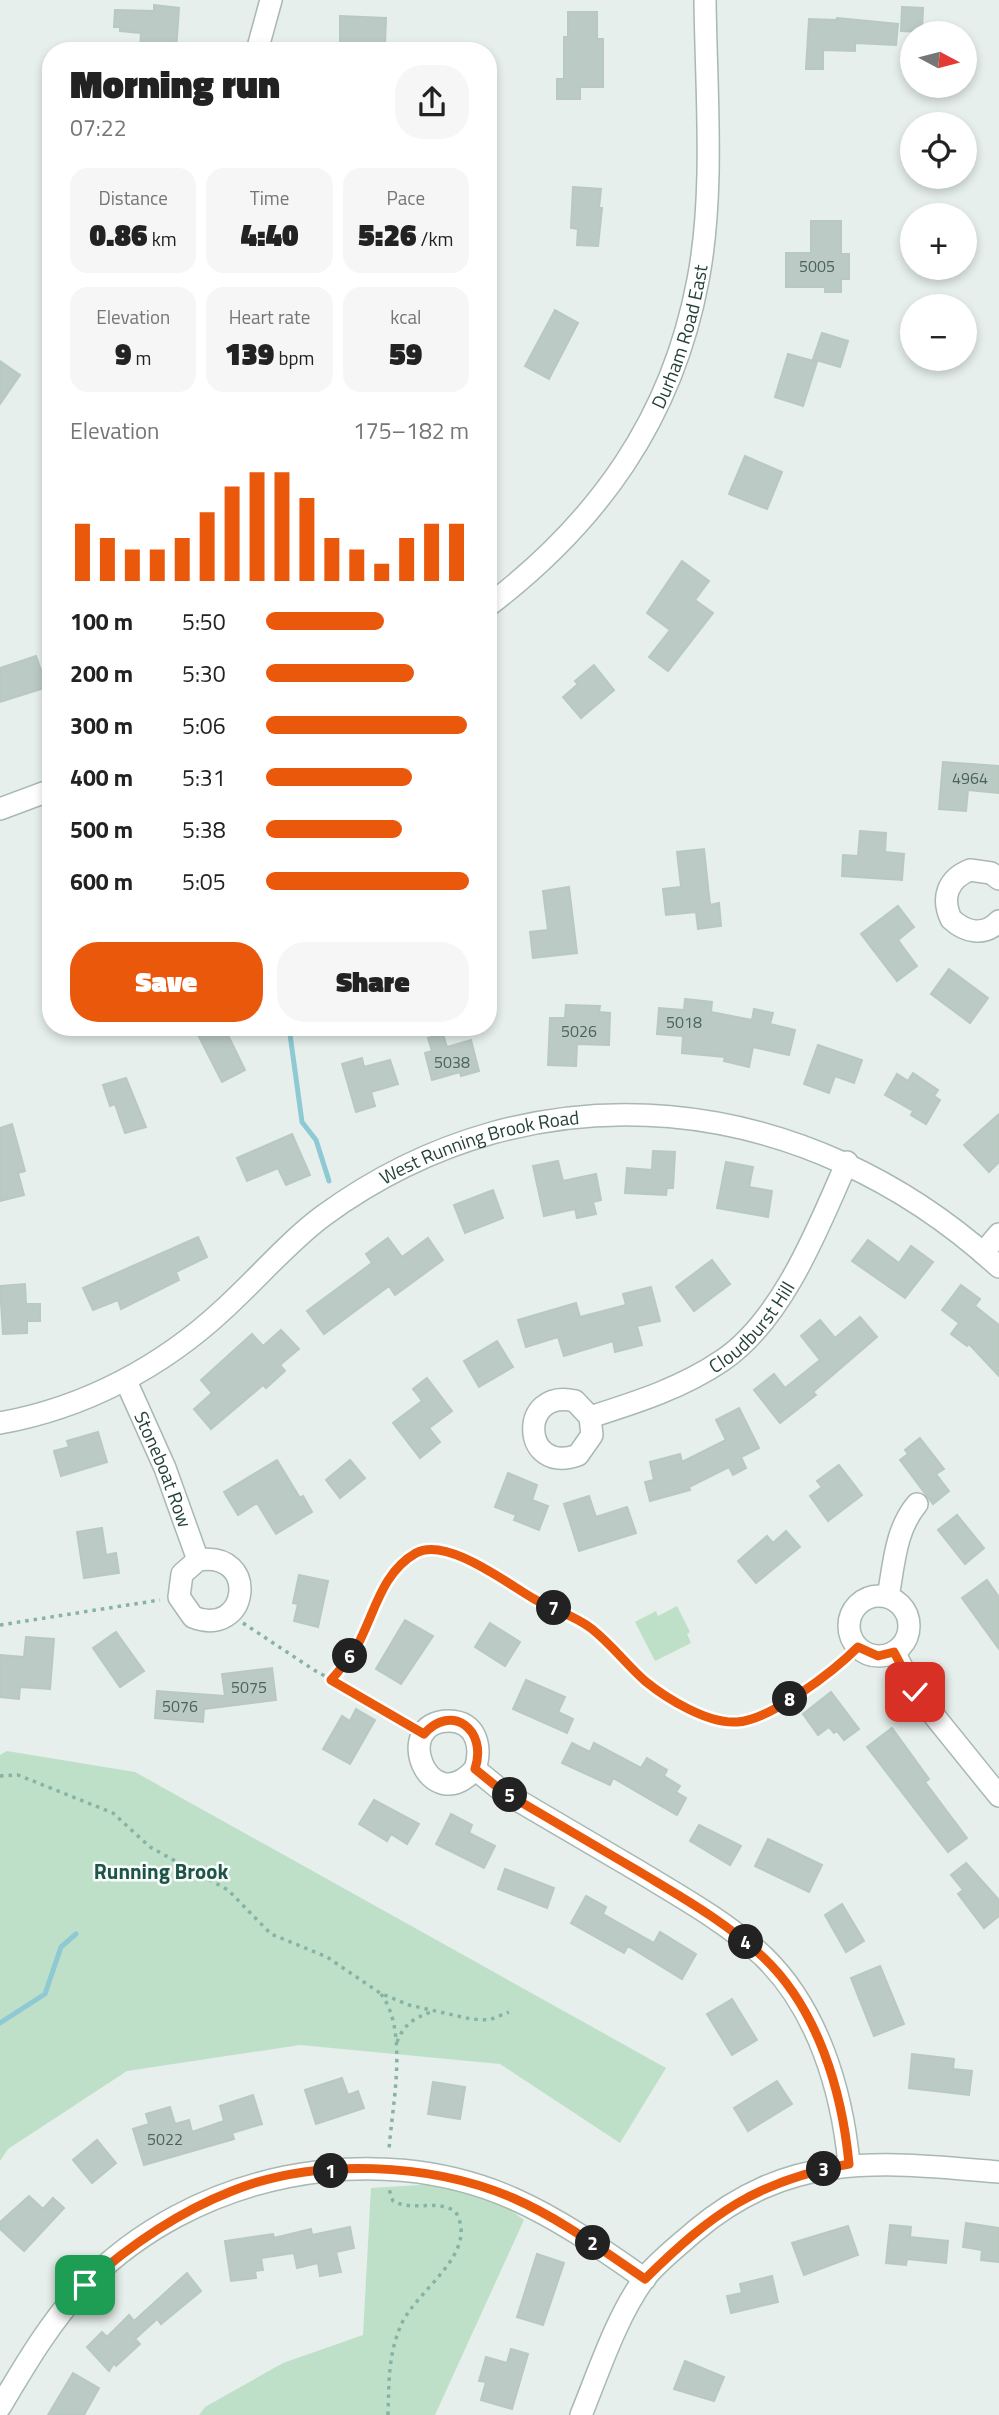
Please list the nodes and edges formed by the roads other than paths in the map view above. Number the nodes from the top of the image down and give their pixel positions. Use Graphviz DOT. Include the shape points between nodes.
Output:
graph roads {
  1 [pos="271,0"];
  2 [pos="705,0"];
  3 [pos="259,42"];
  4 [pos="497,599"];
  5 [pos="42,793"];
  6 [pos="0,809"];
  7 [pos="999,880"];
  8 [pos="998,926"];
  9 [pos="847,1162"];
  10 [pos="999,1234"];
  11 [pos="991,1260"];
  12 [pos="126,1381"];
  13 [pos="590,1417"];
  14 [pos="0,1423"];
  15 [pos="917,1504"];
  16 [pos="198,1560"];
  17 [pos="888,1597"];
  18 [pos="894,1652"];
  19 [pos="475,1769"];
  20 [pos="999,1796"];
  21 [pos="849,2164"];
  22 [pos="999,2172"];
  23 [pos="645,2279"];
  24 [pos="0,2407"];
  25 [pos="581,2415"];
  1 -- 3 [label="street"];
  2 -- 4 [label="street, Durham Road East" via="703,230 698,279 673,368 654,412 608,490 578,528"];
  5 -- 6 [label="street"];
  7 -- 8 [label="street" via="990,873 970,870 951,883 946,896 946,909 958,926 977,932"];
  9 -- 11 [label="street, West Running Brook Road" via="936,1216"];
  9 -- 12 [label="street, West Running Brook Road" via="751,1129 658,1116 567,1118 452,1146 386,1176 337,1206 195,1335"];
  9 -- 13 [label="street, Cloudburst Hill" via="798,1266 750,1335 725,1359 672,1390"];
  10 -- 11 [label="street"];
  12 -- 14 [label="street, West Running Brook Road" via="49,1411"];
  12 -- 16 [label="street, Stoneboat Row" via="165,1468"];
  15 -- 17 [label="street" via="900,1535"];
  16 -- 16 [label="street" via="221,1561 236,1573 240,1592 229,1614 218,1620 202,1620 186,1610 179,1597 182,1574"];
  17 -- 18 [label="street" via="905,1610 909,1621 904,1643"];
  17 -- 18 [label="street" via="860,1602 849,1627 858,1647 878,1656"];
  18 -- 20 [label="street" via="915,1692"];
  19 -- 19 [label="street" via="478,1741 464,1725 439,1723 424,1734 420,1763 434,1779 459,1781"];
  19 -- 21 [label="street" via="502,1791 706,1912 765,1958 816,2034 838,2095"];
  21 -- 22 [label="street"];
  21 -- 23 [label="street" via="777,2182 747,2196 713,2216"];
  23 -- 24 [label="street" via="555,2219 512,2198 433,2175 350,2169 271,2180 234,2190 159,2227 85,2285 50,2328"];
  23 -- 25 [label="street"];
}
